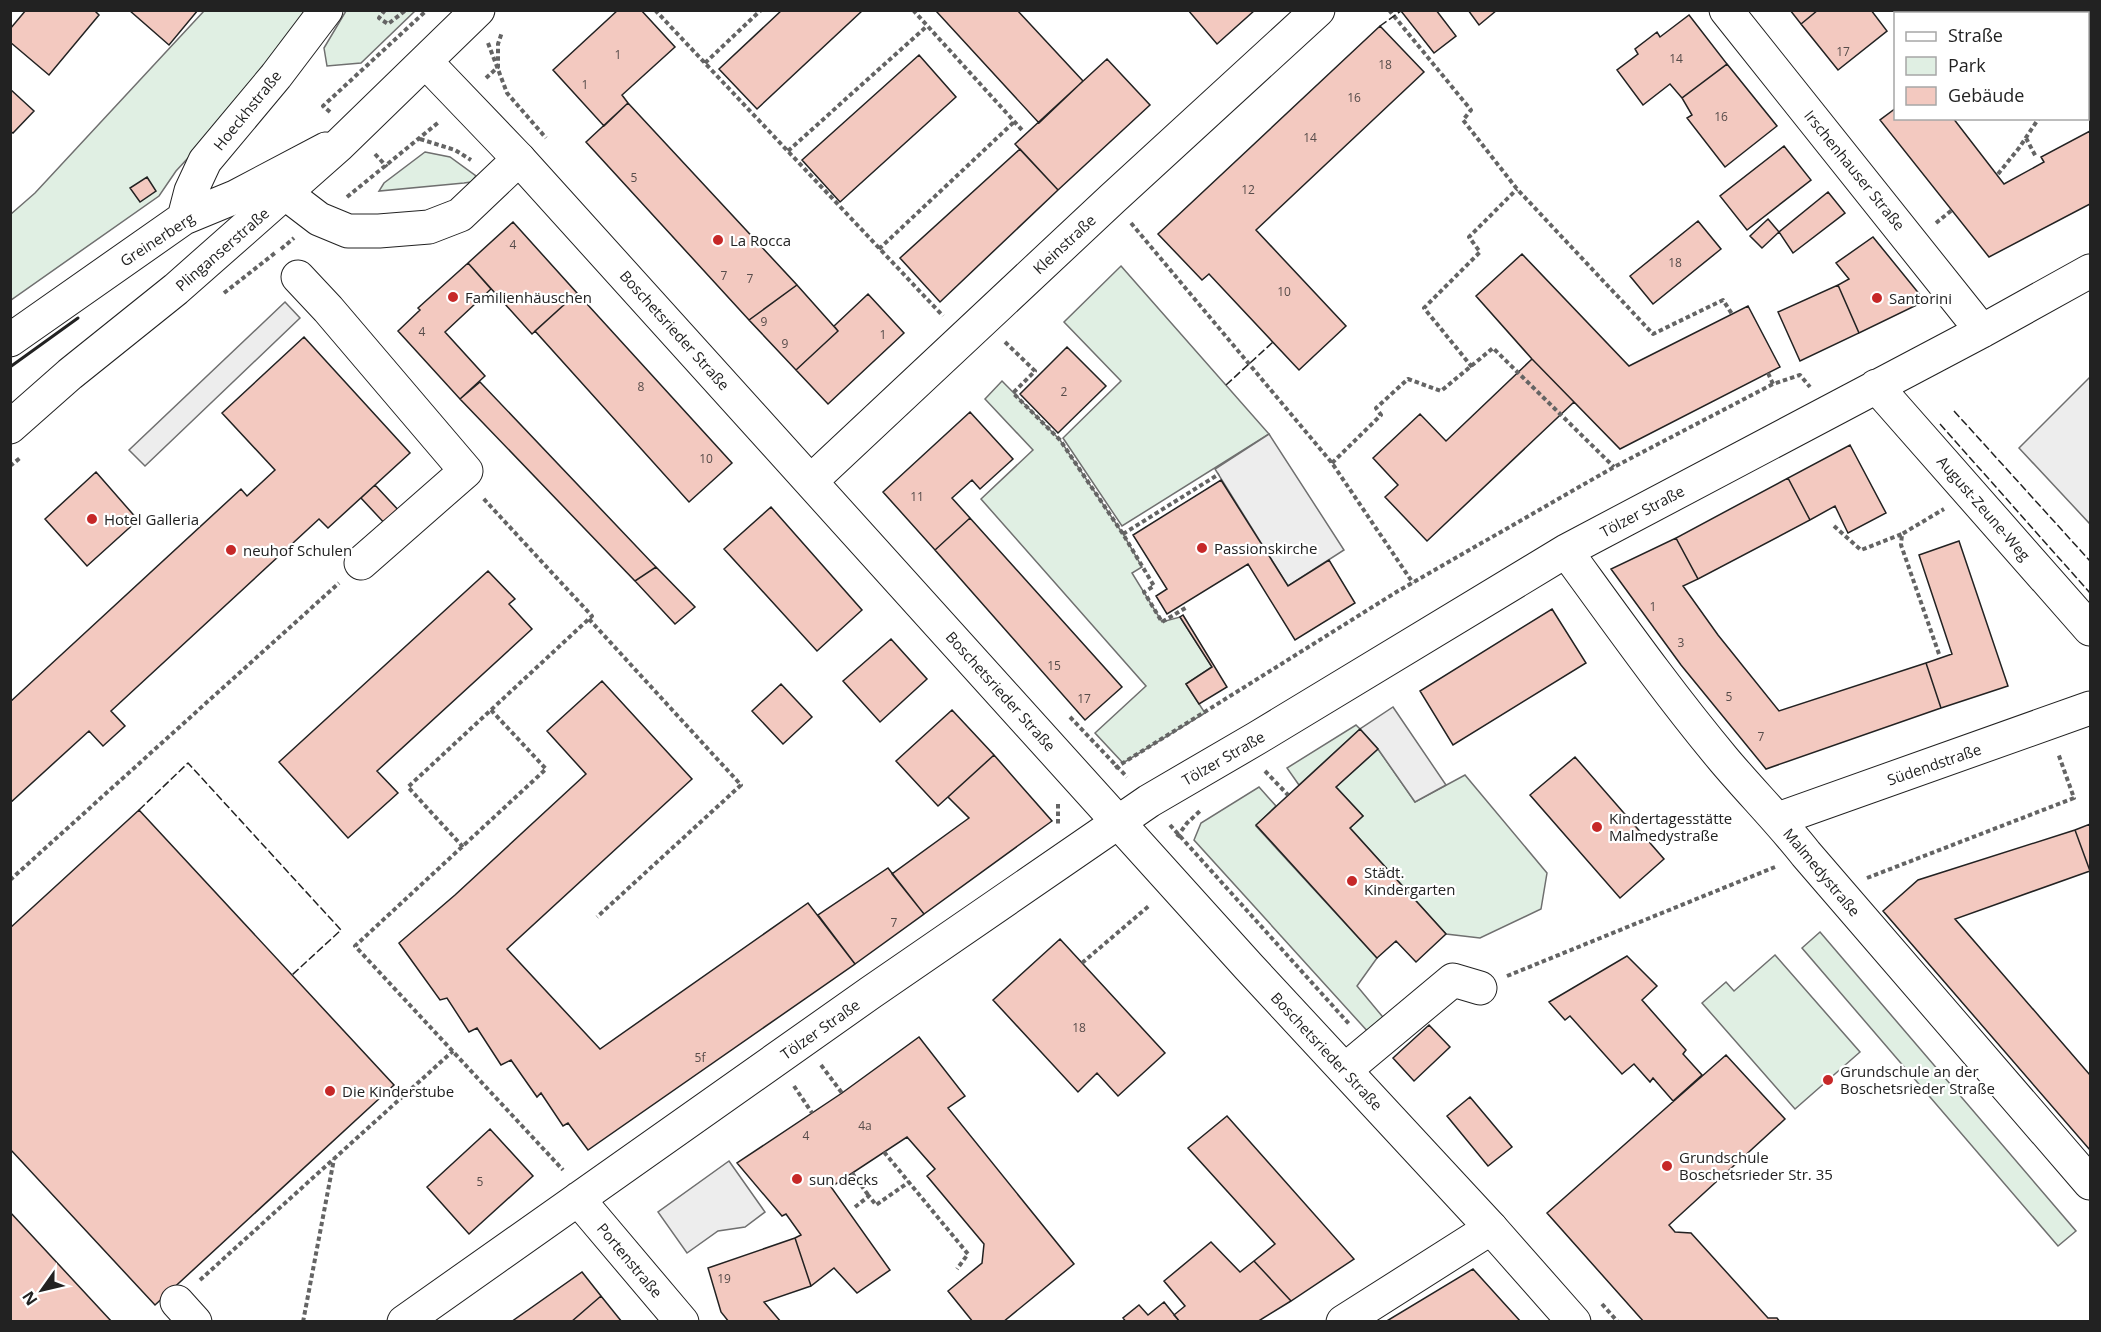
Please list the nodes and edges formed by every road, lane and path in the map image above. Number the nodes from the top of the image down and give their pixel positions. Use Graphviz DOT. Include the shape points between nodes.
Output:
graph roads {
  1 [pos="326,10"];
  2 [pos="385,10"];
  3 [pos="406,10"];
  4 [pos="427,10"];
  5 [pos="655,10"];
  6 [pos="761,10"];
  7 [pos="913,10"];
  8 [pos="1318,10"];
  9 [pos="1389,10"];
  10 [pos="1726,10"];
  11 [pos="491,18"];
  12 [pos="927,26"];
  13 [pos="426,62"];
  14 [pos="705,63"];
  15 [pos="498,68"];
  16 [pos="323,106"];
  17 [pos="2038,120"];
  18 [pos="1014,122"];
  19 [pos="1022,130"];
  20 [pos="346,138"];
  21 [pos="2026,138"];
  22 [pos="788,152"];
  23 [pos="2036,157"];
  24 [pos="519,159"];
  25 [pos="387,166"];
  26 [pos="1998,174"];
  27 [pos="494,181"];
  28 [pos="1517,189"];
  29 [pos="285,193"];
  30 [pos="1112,199"];
  31 [pos="184,218"];
  32 [pos="879,249"];
  33 [pos="2091,272"];
  34 [pos="298,277"];
  35 [pos="1732,314"];
  36 [pos="973,330"];
  37 [pos="1982,331"];
  38 [pos="10,340"];
  39 [pos="1472,367"];
  40 [pos="1768,373"];
  41 [pos="1773,384"];
  42 [pos="1876,386"];
  43 [pos="1830,411"];
  44 [pos="10,427"];
  45 [pos="1332,463"];
  46 [pos="1614,467"];
  47 [pos="1219,474"];
  48 [pos="461,475"];
  49 [pos="811,480"];
  50 [pos="1971,493"];
  51 [pos="1834,526"];
  52 [pos="1123,534"];
  53 [pos="1902,534"];
  54 [pos="1566,551"];
  55 [pos="361,563"];
  56 [pos="1413,583"];
  57 [pos="1187,607"];
  58 [pos="589,619"];
  59 [pos="2091,629"];
  60 [pos="1939,654"];
  61 [pos="2091,708"];
  62 [pos="491,710"];
  63 [pos="2048,724"];
  64 [pos="1273,765"];
  65 [pos="1264,771"];
  66 [pos="1255,776"];
  67 [pos="1085,784"];
  68 [pos="1288,795"];
  69 [pos="1209,805"];
  70 [pos="1778,819"];
  71 [pos="1118,822"];
  72 [pos="1056,830"];
  73 [pos="463,847"];
  74 [pos="1806,854"];
  75 [pos="1152,859"];
  76 [pos="10,880"];
  77 [pos="1837,890"];
  78 [pos="1151,904"];
  79 [pos="597,917"];
  80 [pos="1082,963"];
  81 [pos="1480,988"];
  82 [pos="453,1051"];
  83 [pos="1345,1070"];
  84 [pos="885,1152"];
  85 [pos="334,1158"];
  86 [pos="852,1173"];
  87 [pos="909,1182"];
  88 [pos="2091,1183"];
  89 [pos="869,1196"];
  90 [pos="582,1197"];
  91 [pos="855,1207"];
  92 [pos="1491,1228"];
  93 [pos="957,1269"];
  94 [pos="186,1312"];
  95 [pos="303,1322"];
  96 [pos="404,1322"];
  97 [pos="682,1322"];
  98 [pos="1342,1322"];
  99 [pos="1574,1322"];
  1 -- 31 [label="street, Hoeckhstraße" via="205,161"];
  2 -- 3 [label="path" via="378,18 388,24"];
  4 -- 16 [label="path"];
  5 -- 14 [label="path"];
  6 -- 14 [label="path"];
  7 -- 12 [label="path"];
  8 -- 30 [label="street, Kleinstraße"];
  9 -- 28 [label="path" via="1471,110 1463,120"];
  10 -- 37 [label="street, Irschenhauser Straße"];
  11 -- 13 [label="street, Plinganserstraße"];
  11 -- 15 [label="path" via="498,44"];
  12 -- 18 [label="path"];
  12 -- 22 [label="path"];
  13 -- 20 [label="street, Plinganserstraße"];
  13 -- 24 [label="street, Boschetsrieder Straße"];
  14 -- 22 [label="path"];
  17 -- 21 [label="path"];
  18 -- 19 [label="path"];
  18 -- 32 [label="path"];
  20 -- 29 [label="street, Plinganserstraße"];
  20 -- 31 [label="street, Greinerberg" via="235,197"];
  21 -- 23 [label="path"];
  21 -- 26 [label="path"];
  22 -- 32 [label="path"];
  24 -- 27 [label="street"];
  24 -- 49 [label="street, Boschetsrieder Straße"];
  25 -- 27 [label="path" via="420,139 455,150"];
  27 -- 29 [label="street" via="460,215 429,227 379,231 348,231 320,219"];
  28 -- 35 [label="path" via="1653,334 1723,300"];
  28 -- 39 [label="path" via="1470,237 1480,252 1425,308"];
  29 -- 44 [label="street, Plinganserstraße"];
  30 -- 36 [label="street, Kleinstraße"];
  30 -- 45 [label="path"];
  31 -- 38 [label="street, Greinerberg"];
  32 -- 36 [label="path"];
  33 -- 37 [label="street, Tölzer Straße"];
  34 -- 48 [label="street" via="466,471"];
  36 -- 49 [label="street, Kleinstraße"];
  36 -- 52 [label="path" via="1035,372 1013,393 1060,440"];
  37 -- 42 [label="street, Tölzer Straße"];
  39 -- 45 [label="path" via="1441,391 1407,379 1376,408 1381,415"];
  39 -- 46 [label="path" via="1493,348"];
  40 -- 41 [label="path"];
  41 -- 43 [label="path" via="1800,375"];
  41 -- 46 [label="path"];
  42 -- 43 [label="street, Tölzer Straße"];
  42 -- 50 [label="street, August-Zeune-Weg"];
  43 -- 54 [label="street, Tölzer Straße"];
  45 -- 56 [label="path"];
  46 -- 56 [label="path"];
  47 -- 52 [label="path"];
  48 -- 55 [label="street"];
  48 -- 58 [label="path" via="592,616"];
  49 -- 67 [label="street, Boschetsrieder Straße"];
  50 -- 53 [label="path"];
  50 -- 59 [label="street, August-Zeune-Weg"];
  51 -- 53 [label="path" via="1861,550"];
  52 -- 57 [label="path" via="1154,586 1144,592 1162,622"];
  53 -- 60 [label="path" via="1901,545"];
  54 -- 70 [label="street, Malmedystraße" via="1665,687"];
  54 -- 71 [label="street, Tölzer Straße"];
  55 -- 76 [label="path"];
  56 -- 67 [label="path"];
  58 -- 62 [label="path"];
  58 -- 79 [label="path" via="741,784"];
  61 -- 63 [label="street, Südendstraße"];
  62 -- 73 [label="path" via="546,769"];
  62 -- 73 [label="path" via="408,787"];
  63 -- 70 [label="street, Südendstraße"];
  63 -- 77 [label="path" via="2074,798"];
  64 -- 65 [label="path"];
  65 -- 66 [label="path"];
  65 -- 68 [label="path"];
  67 -- 71 [label="street, Boschetsrieder Straße"];
  67 -- 72 [label="path" via="1058,798"];
  69 -- 75 [label="path"];
  70 -- 74 [label="street, Malmedystraße"];
  71 -- 75 [label="street, Boschetsrieder Straße"];
  71 -- 90 [label="street, Tölzer Straße"];
  73 -- 82 [label="path" via="355,946"];
  74 -- 77 [label="street, Malmedystraße"];
  74 -- 81 [label="path"];
  75 -- 83 [label="street, Boschetsrieder Straße"];
  77 -- 88 [label="street, Malmedystraße"];
  78 -- 80 [label="path"];
  81 -- 83 [label="street" via="1453,980"];
  82 -- 85 [label="path"];
  82 -- 90 [label="path"];
  83 -- 92 [label="street, Boschetsrieder Straße"];
  84 -- 87 [label="path"];
  85 -- 94 [label="path"];
  85 -- 95 [label="path"];
  86 -- 89 [label="path"];
  87 -- 89 [label="path" via="876,1205"];
  87 -- 93 [label="path" via="968,1254"];
  89 -- 91 [label="path"];
  90 -- 96 [label="street, Tölzer Straße"];
  90 -- 97 [label="street, Portenstraße"];
  92 -- 98 [label="street"];
  92 -- 99 [label="street, Boschetsrieder Straße"];
}
